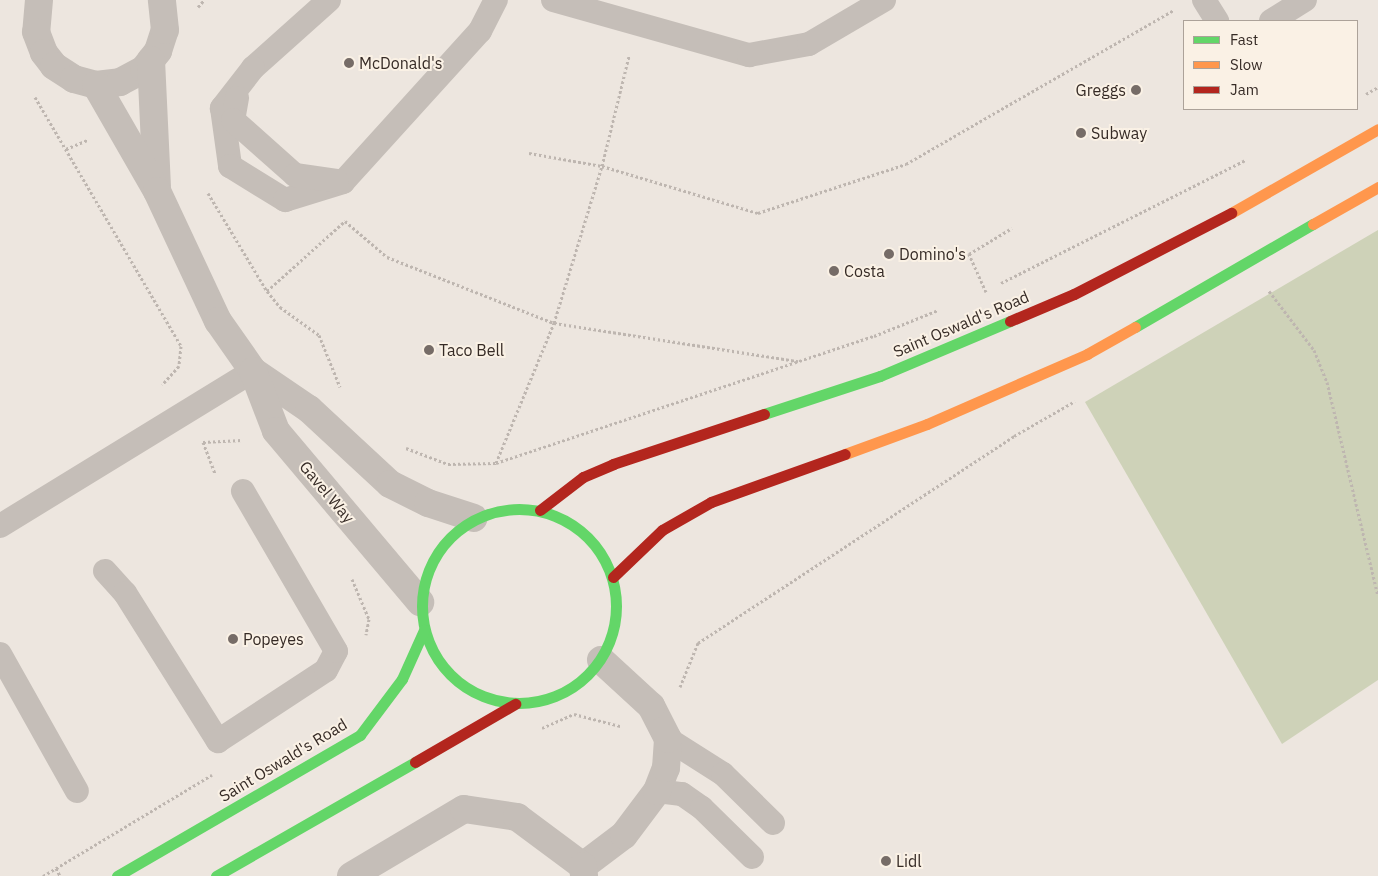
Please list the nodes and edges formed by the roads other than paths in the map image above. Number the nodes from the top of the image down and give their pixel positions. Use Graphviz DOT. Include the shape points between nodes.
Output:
graph roads {
  1 [pos="39,0"];
  2 [pos="162,0"];
  3 [pos="329,0"];
  4 [pos="496,0"];
  5 [pos="553,0"];
  6 [pos="884,0"];
  7 [pos="1305,0"];
  8 [pos="1194,2"];
  9 [pos="1216,20"];
  10 [pos="1273,20"];
  11 [pos="151,60"];
  12 [pos="96,85"];
  13 [pos="239,86"];
  14 [pos="1378,129"];
  15 [pos="343,182"];
  16 [pos="1378,187"];
  17 [pos="158,191"];
  18 [pos="253,371"];
  19 [pos="243,491"];
  20 [pos="540,510"];
  21 [pos="474,518"];
  22 [pos="0,526"];
  23 [pos="105,571"];
  24 [pos="613,577"];
  25 [pos="420,602"];
  26 [pos="424,630"];
  27 [pos="0,654"];
  28 [pos="601,660"];
  29 [pos="515,704"];
  30 [pos="668,739"];
  31 [pos="78,791"];
  32 [pos="657,791"];
  33 [pos="774,823"];
  34 [pos="752,857"];
  35 [pos="584,871"];
  36 [pos="118,876"];
  37 [pos="216,876"];
  38 [pos="351,876"];
  1 -- 12 [label="street" via="36,32 44,53 54,66 74,79"];
  2 -- 11 [label="street" via="165,30"];
  3 -- 13 [label="lane" via="253,68"];
  4 -- 15 [label="lane" via="480,31"];
  5 -- 6 [label="lane" via="749,54 809,44"];
  7 -- 10 [label="lane"];
  8 -- 9 [label="lane"];
  11 -- 12 [label="street" via="120,82"];
  11 -- 17 [label="street"];
  12 -- 17 [label="street"];
  13 -- 15 [label="lane" via="233,120 295,175"];
  13 -- 15 [label="lane" via="222,108 230,166 284,200"];
  14 -- 20 [label="main road, Saint Oswald's Road" via="1220,219 1074,294 880,376 613,464 583,477"];
  16 -- 24 [label="main road" via="1087,354 927,424 711,502 662,530"];
  17 -- 18 [label="street" via="218,321"];
  18 -- 21 [label="street" via="309,409 390,484 428,503"];
  18 -- 22 [label="lane"];
  18 -- 25 [label="street, Gavel Way" via="276,431"];
  19 -- 23 [label="lane" via="336,651 326,670 218,741 126,593"];
  20 -- 21 [label="main road" via="514,508"];
  20 -- 24 [label="main road" via="579,528 604,557"];
  21 -- 25 [label="main road" via="439,548 423,582"];
  24 -- 28 [label="main road" via="617,608 610,644"];
  25 -- 26 [label="main road"];
  26 -- 29 [label="main road" via="436,659 452,678 485,698"];
  26 -- 36 [label="main road, Saint Oswald's Road" via="402,679 360,735"];
  27 -- 31 [label="lane"];
  28 -- 29 [label="main road" via="577,685 545,701"];
  28 -- 30 [label="street" via="651,706"];
  29 -- 37 [label="main road"];
  30 -- 32 [label="street" via="666,768"];
  30 -- 33 [label="lane" via="723,774"];
  32 -- 34 [label="lane" via="682,794 702,808"];
  32 -- 35 [label="street" via="624,835"];
  35 -- 38 [label="street" via="517,817 464,810"];
}
